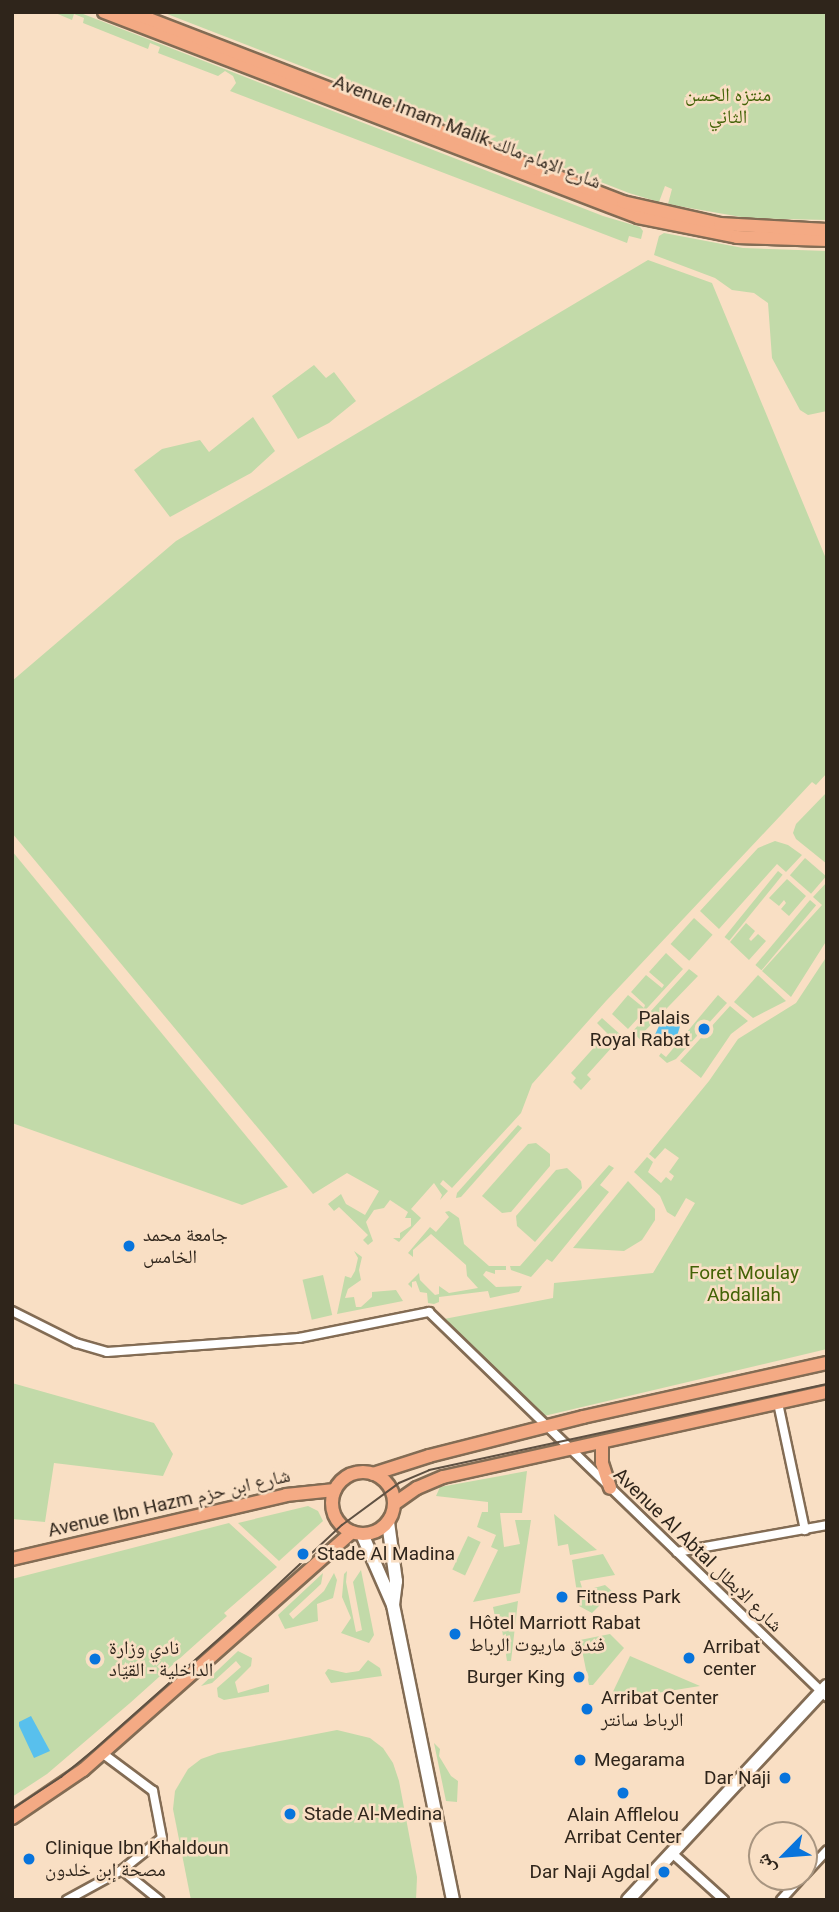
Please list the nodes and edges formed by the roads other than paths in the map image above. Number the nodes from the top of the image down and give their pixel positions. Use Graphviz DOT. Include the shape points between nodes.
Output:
graph roads {
  1 [pos="104,12"];
  2 [pos="131,12"];
  3 [pos="827,230"];
  4 [pos="827,240"];
  5 [pos="12,1311"];
  6 [pos="827,1363"];
  7 [pos="827,1392"];
  8 [pos="778,1404"];
  9 [pos="547,1427"];
  10 [pos="602,1442"];
  11 [pos="571,1450"];
  12 [pos="373,1474"];
  13 [pos="610,1488"];
  14 [pos="335,1490"];
  15 [pos="394,1504"];
  16 [pos="388,1522"];
  17 [pos="827,1525"];
  18 [pos="805,1530"];
  19 [pos="357,1533"];
  20 [pos="677,1552"];
  21 [pos="12,1559"];
  22 [pos="393,1605"];
  23 [pos="825,1691"];
  24 [pos="102,1753"];
  25 [pos="12,1818"];
  26 [pos="672,1853"];
  27 [pos="122,1870"];
  28 [pos="67,1900"];
  29 [pos="159,1900"];
  30 [pos="453,1900"];
  31 [pos="628,1900"];
  32 [pos="724,1900"];
  1 -- 4 [label="main road, Avenue Imam Malik شارع الإمام مالك" via="638,218 727,236"];
  2 -- 3 [label="main road, Avenue Imam Malik شارع الإمام مالك" via="623,202 720,225"];
  5 -- 9 [label="street, Avenue Al Abtal شارع الابطال" via="76,1343 107,1352 299,1338 429,1312"];
  6 -- 9 [label="main road"];
  7 -- 8 [label="main road"];
  8 -- 10 [label="main road"];
  8 -- 18 [label="street"];
  9 -- 11 [label="street, Avenue Al Abtal شارع الابطال"];
  9 -- 12 [label="main road"];
  10 -- 11 [label="main road"];
  10 -- 13 [label="main road"];
  11 -- 13 [label="street, Avenue Al Abtal شارع الابطال"];
  11 -- 15 [label="main road" via="443,1477"];
  12 -- 14 [label="main road" via="348,1476"];
  12 -- 15 [label="main road" via="387,1483"];
  13 -- 20 [label="street, Avenue Al Abtal شارع الابطال"];
  14 -- 19 [label="main road" via="335,1515"];
  14 -- 21 [label="main road, Avenue Ibn Hazm شارع ابن حزم" via="286,1495"];
  15 -- 16 [label="main road"];
  16 -- 19 [label="main road" via="378,1530"];
  16 -- 22 [label="main road" via="396,1581"];
  17 -- 18 [label="street"];
  18 -- 20 [label="street"];
  19 -- 22 [label="main road"];
  19 -- 24 [label="main road"];
  20 -- 23 [label="street, Avenue Al Abtal شارع الابطال"];
  22 -- 30 [label="main road"];
  23 -- 26 [label="main road"];
  24 -- 25 [label="main road" via="64,1785"];
  24 -- 27 [label="street" via="153,1791 163,1833 159,1842"];
  26 -- 31 [label="main road"];
  26 -- 32 [label="street"];
  27 -- 28 [label="street"];
  27 -- 29 [label="street"];
}
